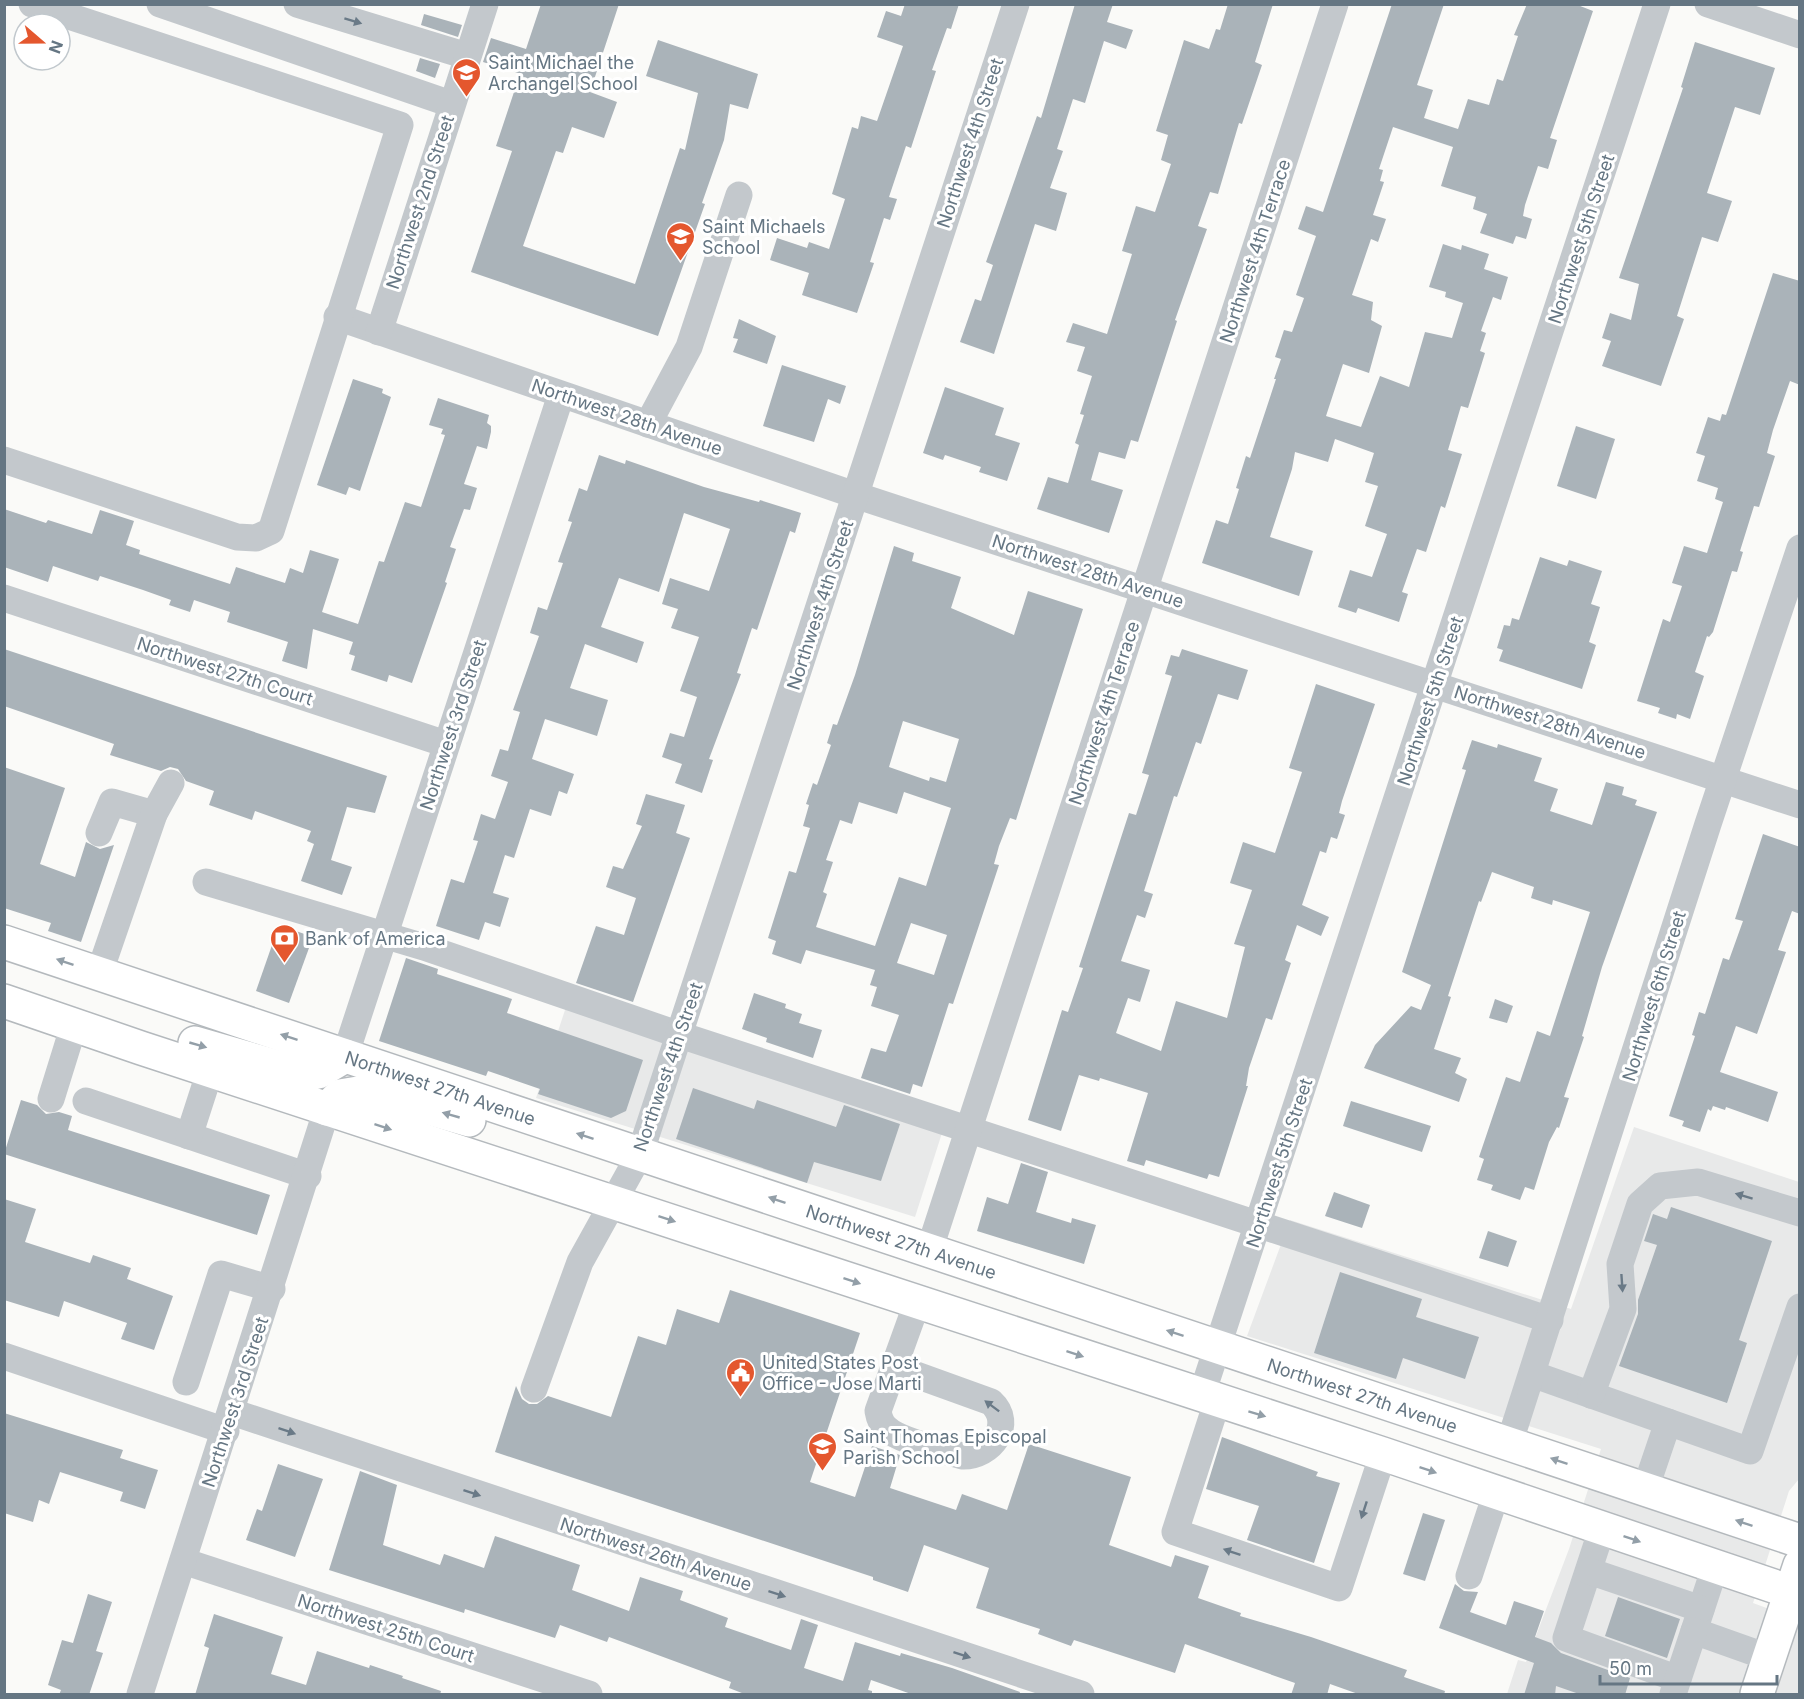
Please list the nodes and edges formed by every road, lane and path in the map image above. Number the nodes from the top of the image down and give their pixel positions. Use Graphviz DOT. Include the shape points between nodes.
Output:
graph roads {
  1 [pos="32,4"];
  2 [pos="297,4"];
  3 [pos="1016,4"];
  4 [pos="1335,4"];
  5 [pos="1657,4"];
  6 [pos="1708,4"];
  7 [pos="484,5"];
  8 [pos="166,6"];
  9 [pos="1800,35"];
  10 [pos="467,56"];
  11 [pos="451,104"];
  12 [pos="739,195"];
  13 [pos="337,317"];
  14 [pos="379,332"];
  15 [pos="561,395"];
  16 [pos="648,424"];
  17 [pos="4,460"];
  18 [pos="855,495"];
  19 [pos="1800,548"];
  20 [pos="1144,590"];
  21 [pos="4,598"];
  22 [pos="1436,684"];
  23 [pos="446,744"];
  24 [pos="1723,780"];
  25 [pos="171,783"];
  26 [pos="1800,805"];
  27 [pos="154,814"];
  28 [pos="99,833"];
  29 [pos="206,882"];
  30 [pos="384,936"];
  31 [pos="4,942"];
  32 [pos="99,974"];
  33 [pos="4,1001"];
  34 [pos="74,1025"];
  35 [pos="680,1035"];
  36 [pos="124,1042"];
  37 [pos="345,1056"];
  38 [pos="210,1071"];
  39 [pos="51,1099"];
  40 [pos="86,1101"];
  41 [pos="327,1109"];
  42 [pos="530,1118"];
  43 [pos="969,1130"];
  44 [pos="189,1136"];
  45 [pos="640,1154"];
  46 [pos="308,1176"];
  47 [pos="612,1201"];
  48 [pos="1800,1213"];
  49 [pos="1259,1226"];
  50 [pos="929,1251"];
  51 [pos="272,1289"];
  52 [pos="917,1303"];
  53 [pos="1800,1307"];
  54 [pos="1550,1320"];
  55 [pos="1219,1347"];
  56 [pos="4,1356"];
  57 [pos="894,1367"];
  58 [pos="1532,1374"];
  59 [pos="186,1382"];
  60 [pos="534,1389"];
  61 [pos="1591,1395"];
  62 [pos="1209,1399"];
  63 [pos="229,1422"];
  64 [pos="1668,1422"];
  65 [pos="1509,1444"];
  66 [pos="1383,1454"];
  67 [pos="1645,1490"];
  68 [pos="1496,1494"];
  69 [pos="1602,1529"];
  70 [pos="1800,1541"];
  71 [pos="183,1561"];
  72 [pos="1715,1567"];
  73 [pos="1589,1571"];
  74 [pos="1468,1576"];
  75 [pos="1797,1584"];
  76 [pos="1698,1620"];
  77 [pos="1770,1658"];
  78 [pos="1675,1687"];
  79 [pos="140,1695"];
  80 [pos="589,1695"];
  81 [pos="1081,1695"];
  82 [pos="1757,1695"];
  1 -- 13 [label="street" via="400,125"];
  2 -- 10 [label="street, one-way"];
  3 -- 18 [label="street, Northwest 4th Street"];
  4 -- 20 [label="street, Northwest 4th Terrace"];
  5 -- 22 [label="street, Northwest 5th Street"];
  6 -- 9 [label="street"];
  7 -- 10 [label="street, Northwest 2nd Street"];
  8 -- 11 [label="street"];
  10 -- 11 [label="street, Northwest 2nd Street"];
  11 -- 14 [label="street, Northwest 2nd Street"];
  12 -- 16 [label="street" via="690,347"];
  13 -- 14 [label="street, Northwest 28th Avenue"];
  13 -- 17 [label="street" via="271,531 256,538 237,537"];
  14 -- 15 [label="street, Northwest 28th Avenue"];
  15 -- 16 [label="street, Northwest 28th Avenue"];
  15 -- 23 [label="street, Northwest 3rd Street"];
  16 -- 18 [label="street, Northwest 28th Avenue"];
  18 -- 20 [label="street, Northwest 28th Avenue"];
  18 -- 35 [label="street, Northwest 4th Street"];
  19 -- 24 [label="street, Northwest 6th Street"];
  20 -- 22 [label="street, Northwest 28th Avenue"];
  20 -- 43 [label="street, Northwest 4th Terrace"];
  21 -- 23 [label="street, Northwest 27th Court"];
  22 -- 24 [label="street, Northwest 28th Avenue"];
  22 -- 49 [label="street, Northwest 5th Street"];
  23 -- 30 [label="street, Northwest 3rd Street"];
  24 -- 26 [label="street, Northwest 28th Avenue"];
  24 -- 54 [label="street, Northwest 6th Street"];
  25 -- 27 [label="street"];
  27 -- 28 [label="street" via="112,802"];
  27 -- 32 [label="street"];
  29 -- 30 [label="street"];
  30 -- 35 [label="street"];
  30 -- 37 [label="street, Northwest 3rd Street"];
  32 -- 31 [label="main road, Northwest 27th Avenue, one-way"];
  37 -- 32 [label="main road, Northwest 27th Avenue, one-way"];
  33 -- 34 [label="main road"];
  34 -- 36 [label="main road"];
  34 -- 39 [label="street"];
  35 -- 43 [label="street"];
  35 -- 45 [label="street, Northwest 4th Street"];
  36 -- 37 [label="main road, one-way" via="138,1032 155,1032 305,1075"];
  36 -- 38 [label="main road"];
  37 -- 42 [label="main road, Northwest 27th Avenue"];
  38 -- 41 [label="main road"];
  38 -- 44 [label="street"];
  40 -- 44 [label="street"];
  42 -- 41 [label="main road, one-way" via="474,1121 370,1091 340,1096"];
  41 -- 46 [label="street, Northwest 3rd Street"];
  41 -- 47 [label="main road, one-way"];
  45 -- 42 [label="main road, Northwest 27th Avenue, one-way"];
  43 -- 49 [label="street"];
  43 -- 50 [label="street, Northwest 4th Terrace"];
  44 -- 46 [label="street"];
  45 -- 47 [label="street, Northwest 4th Street"];
  50 -- 45 [label="main road, Northwest 27th Avenue, one-way"];
  46 -- 51 [label="street, Northwest 3rd Street"];
  47 -- 52 [label="main road, one-way"];
  47 -- 60 [label="street, Northwest 4th Street" via="580,1262"];
  48 -- 61 [label="street, one-way" via="1698,1182 1660,1186 1640,1204 1620,1264 1623,1309"];
  49 -- 54 [label="street"];
  49 -- 55 [label="street, Northwest 5th Street"];
  55 -- 50 [label="main road, Northwest 27th Avenue, one-way"];
  51 -- 59 [label="street" via="221,1274"];
  51 -- 63 [label="street, Northwest 3rd Street"];
  52 -- 57 [label="street"];
  52 -- 62 [label="main road, one-way"];
  53 -- 64 [label="street" via="1750,1451"];
  54 -- 58 [label="street, Northwest 6th Street"];
  55 -- 62 [label="street, Northwest 5th Street"];
  55 -- 65 [label="main road, Northwest 27th Avenue"];
  56 -- 63 [label="street, Northwest 26th Avenue"];
  58 -- 61 [label="street"];
  58 -- 65 [label="street, Northwest 6th Street"];
  61 -- 64 [label="street"];
  62 -- 66 [label="main road, one-way"];
  66 -- 62 [label="street, Northwest 5th Street, one-way" via="1338,1588 1175,1533"];
  63 -- 71 [label="street, Northwest 3rd Street"];
  63 -- 81 [label="street, Northwest 26th Avenue, one-way"];
  64 -- 67 [label="street"];
  67 -- 65 [label="main road, Northwest 27th Avenue, one-way"];
  66 -- 68 [label="main road, one-way"];
  70 -- 67 [label="main road, Northwest 27th Avenue, one-way"];
  68 -- 69 [label="main road"];
  68 -- 74 [label="street"];
  69 -- 72 [label="main road, one-way"];
  69 -- 73 [label="street"];
  71 -- 79 [label="street, Northwest 3rd Street"];
  71 -- 80 [label="street, Northwest 25th Court"];
  72 -- 75 [label="main road"];
  72 -- 76 [label="street"];
  73 -- 76 [label="street"];
  73 -- 78 [label="street" via="1566,1638"];
  75 -- 77 [label="main road"];
  76 -- 77 [label="street"];
  76 -- 78 [label="street"];
  77 -- 82 [label="main road"];
}
